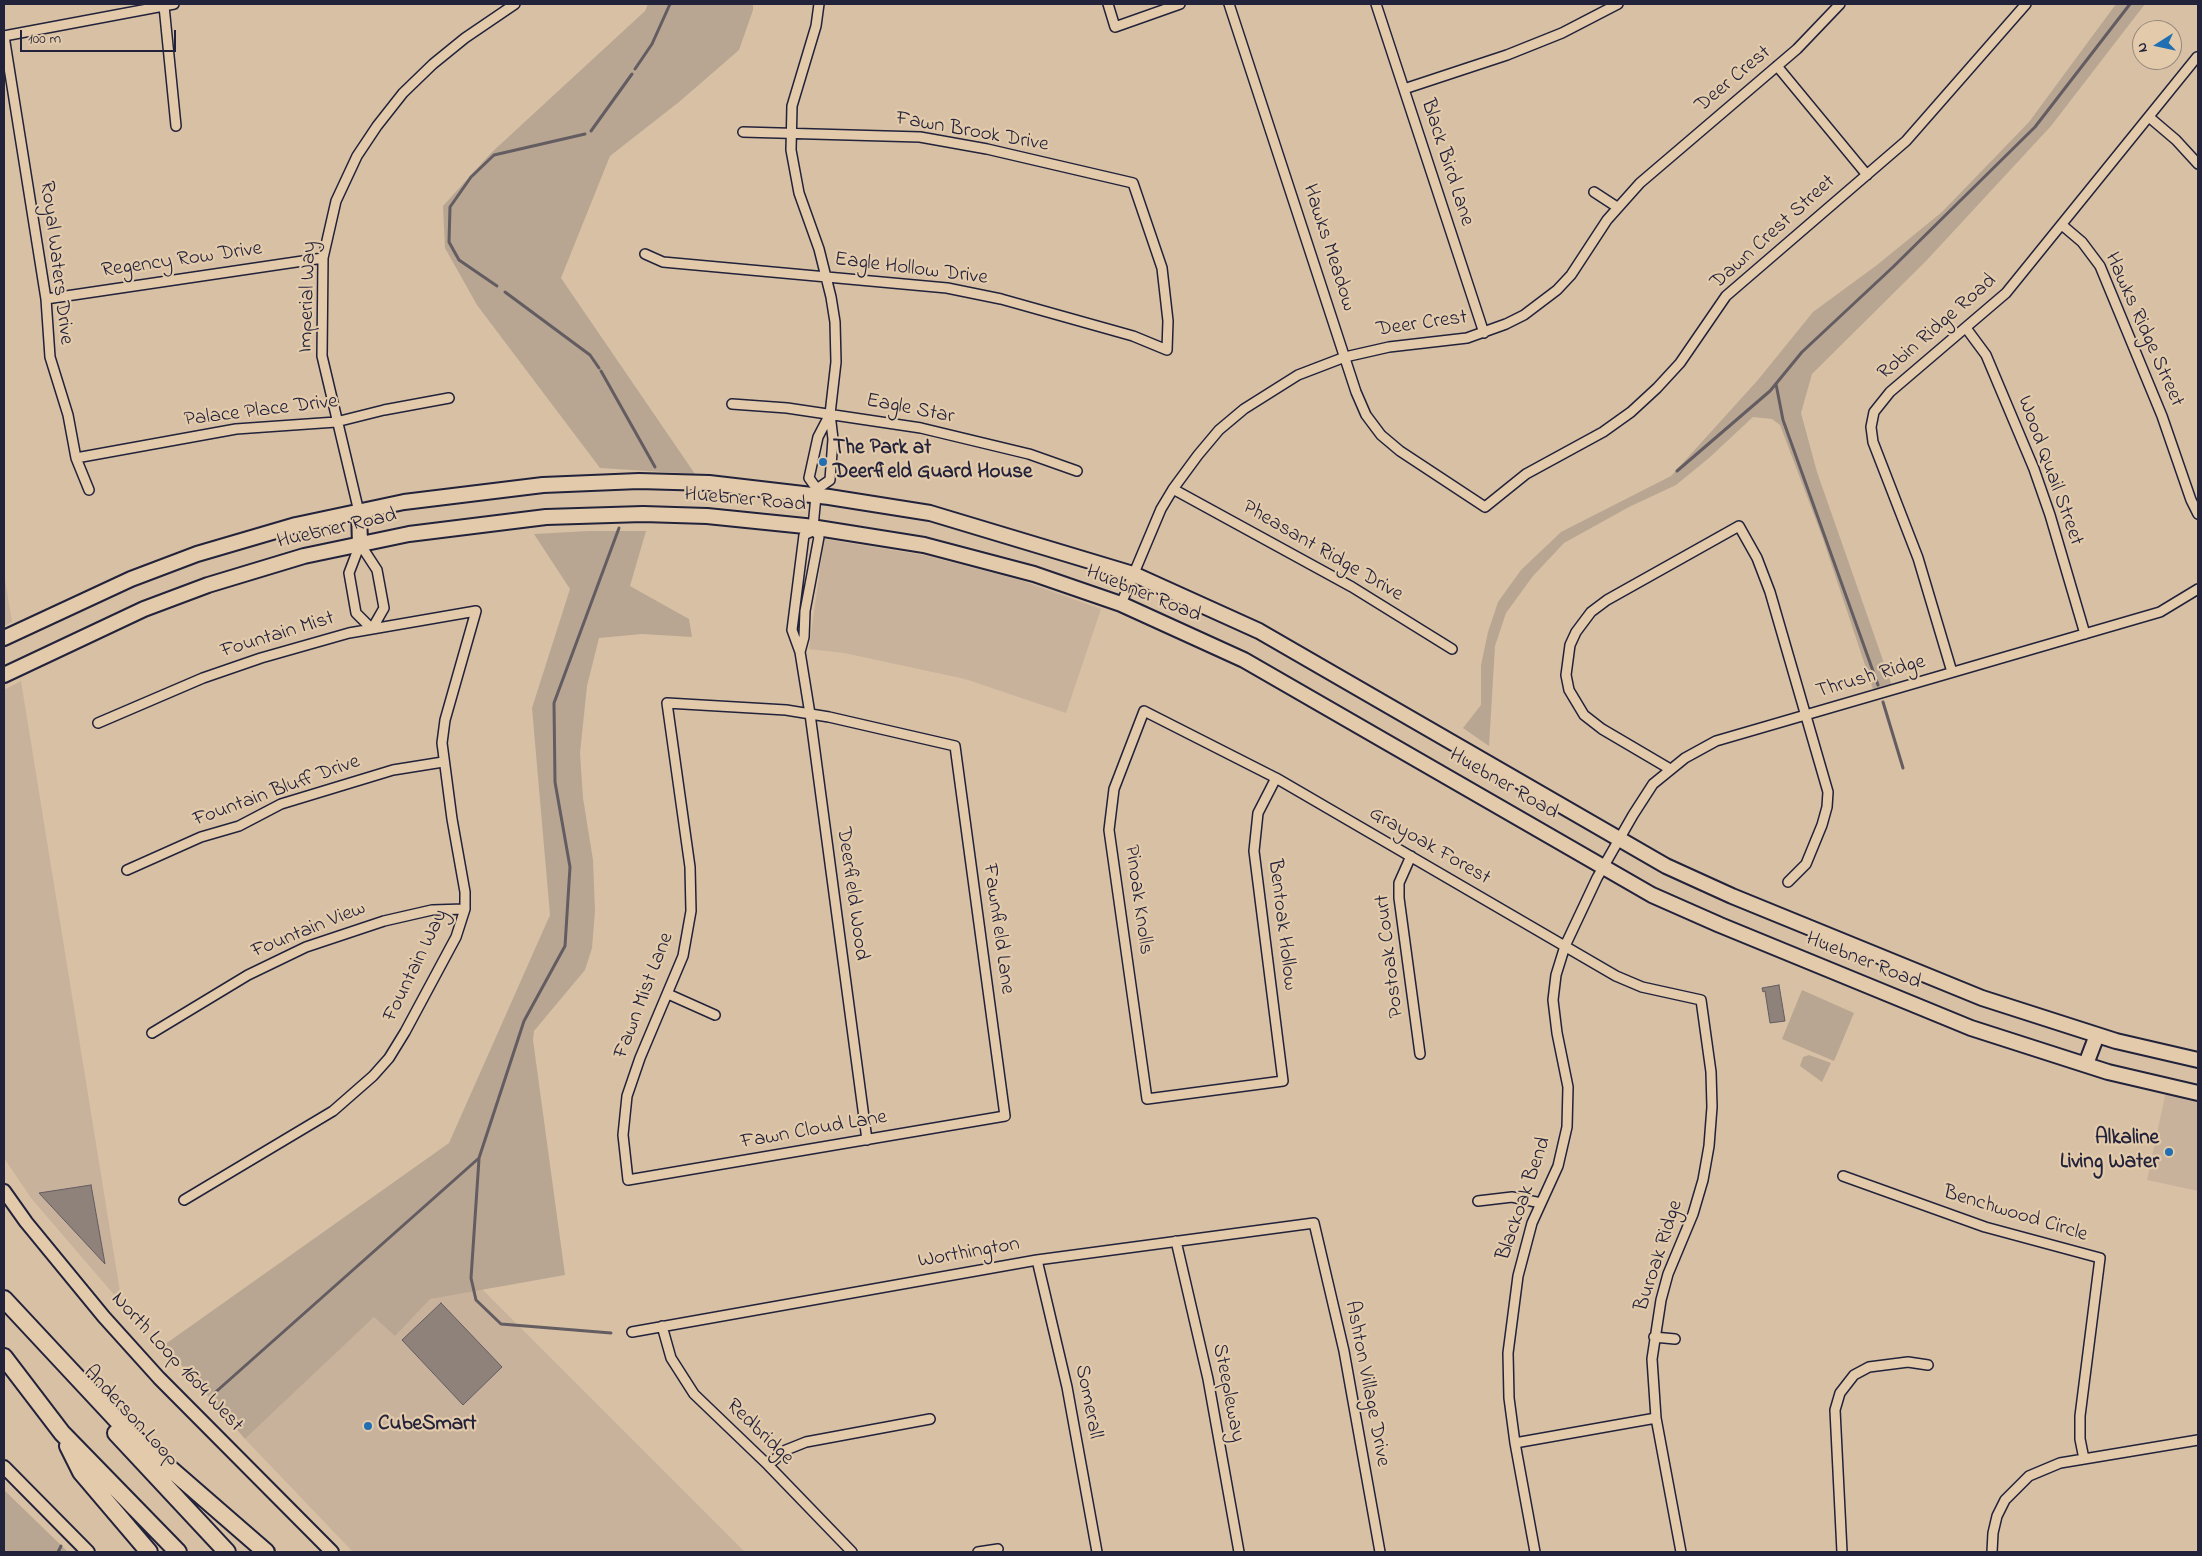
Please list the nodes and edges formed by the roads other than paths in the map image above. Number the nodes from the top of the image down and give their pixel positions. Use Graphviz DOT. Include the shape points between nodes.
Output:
graph roads {
  1 [pos="174,4"];
  2 [pos="516,4"];
  3 [pos="819,4"];
  4 [pos="1108,4"];
  5 [pos="1180,4"];
  6 [pos="1229,4"];
  7 [pos="1376,4"];
  8 [pos="1618,4"];
  9 [pos="1840,4"];
  10 [pos="2026,4"];
  11 [pos="164,6"];
  12 [pos="4,36"];
  13 [pos="2197,57"];
  14 [pos="1777,66"];
  15 [pos="1404,89"];
  16 [pos="2149,117"];
  17 [pos="176,126"];
  18 [pos="744,132"];
  19 [pos="790,132"];
  20 [pos="2198,164"];
  21 [pos="1867,175"];
  22 [pos="1594,192"];
  23 [pos="1617,207"];
  24 [pos="2062,225"];
  25 [pos="646,254"];
  26 [pos="324,258"];
  27 [pos="826,277"];
  28 [pos="46,300"];
  29 [pos="1966,328"];
  30 [pos="1484,333"];
  31 [pos="1167,350"];
  32 [pos="1344,357"];
  33 [pos="449,398"];
  34 [pos="732,404"];
  35 [pos="830,414"];
  36 [pos="336,422"];
  37 [pos="76,458"];
  38 [pos="1077,471"];
  39 [pos="1173,489"];
  40 [pos="89,490"];
  41 [pos="817,492"];
  42 [pos="1485,506"];
  43 [pos="359,512"];
  44 [pos="2198,514"];
  45 [pos="813,529"];
  46 [pos="360,544"];
  47 [pos="1133,574"];
  48 [pos="2198,589"];
  49 [pos="1121,604"];
  50 [pos="476,611"];
  51 [pos="372,629"];
  52 [pos="2084,634"];
  53 [pos="4,638"];
  54 [pos="1452,649"];
  55 [pos="800,652"];
  56 [pos="1952,672"];
  57 [pos="4,674"];
  58 [pos="1144,711"];
  59 [pos="810,714"];
  60 [pos="1807,715"];
  61 [pos="98,723"];
  62 [pos="443,762"];
  63 [pos="1670,769"];
  64 [pos="1276,778"];
  65 [pos="1620,840"];
  66 [pos="1410,856"];
  67 [pos="1604,867"];
  68 [pos="126,870"];
  69 [pos="1788,882"];
  70 [pos="465,909"];
  71 [pos="1565,946"];
  72 [pos="668,994"];
  73 [pos="1701,1000"];
  74 [pos="715,1015"];
  75 [pos="152,1033"];
  76 [pos="2097,1034"];
  77 [pos="1420,1054"];
  78 [pos="2198,1060"];
  79 [pos="2086,1064"];
  80 [pos="1283,1081"];
  81 [pos="2198,1093"];
  82 [pos="1005,1116"];
  83 [pos="867,1140"];
  84 [pos="1843,1176"];
  85 [pos="628,1180"];
  86 [pos="4,1190"];
  87 [pos="184,1200"];
  88 [pos="1478,1201"];
  89 [pos="1541,1203"];
  90 [pos="1314,1223"];
  91 [pos="1176,1241"];
  92 [pos="1037,1260"];
  93 [pos="4,1299"];
  94 [pos="4,1310"];
  95 [pos="662,1326"];
  96 [pos="632,1332"];
  97 [pos="1654,1337"];
  98 [pos="1675,1339"];
  99 [pos="4,1357"];
  100 [pos="1928,1365"];
  101 [pos="1656,1418"];
  102 [pos="930,1419"];
  103 [pos="62,1433"];
  104 [pos="2198,1440"];
  105 [pos="1515,1443"];
  106 [pos="2084,1459"];
  107 [pos="768,1465"];
  108 [pos="4,1467"];
  109 [pos="998,1549"];
  110 [pos="88,1552"];
  111 [pos="149,1552"];
  112 [pos="178,1552"];
  113 [pos="227,1552"];
  114 [pos="266,1552"];
  115 [pos="332,1552"];
  116 [pos="852,1552"];
  117 [pos="978,1552"];
  118 [pos="1097,1552"];
  119 [pos="1239,1552"];
  120 [pos="1380,1552"];
  121 [pos="1535,1552"];
  122 [pos="1681,1552"];
  123 [pos="1842,1552"];
  124 [pos="1992,1552"];
  1 -- 11 [label="street"];
  2 -- 26 [label="street, Imperial Way" via="433,64 377,126 345,178 329,225"];
  3 -- 19 [label="street" via="816,26 792,106"];
  4 -- 5 [label="street" via="1115,27"];
  6 -- 32 [label="street, Hawks Meadow"];
  7 -- 15 [label="street, Black Bird Lane"];
  8 -- 15 [label="street" via="1553,37"];
  9 -- 14 [label="street, Deer Crest" via="1808,39"];
  10 -- 21 [label="street, Dawn Crest Street" via="1906,142"];
  11 -- 12 [label="street"];
  11 -- 17 [label="street"];
  12 -- 28 [label="street, Royal Waters Drive"];
  13 -- 16 [label="street, Robin Ridge Road"];
  14 -- 21 [label="street"];
  14 -- 23 [label="street, Deer Crest" via="1640,183"];
  15 -- 30 [label="street, Black Bird Lane"];
  16 -- 20 [label="street"];
  16 -- 24 [label="street, Robin Ridge Road"];
  18 -- 19 [label="street, Fawn Brook Drive"];
  19 -- 27 [label="street" via="799,194"];
  19 -- 31 [label="street, Fawn Brook Drive" via="920,137 987,149 1133,184 1162,268 1168,321"];
  21 -- 42 [label="street, Dawn Crest Street" via="1726,296 1680,363 1631,412 1603,432 1526,474"];
  22 -- 23 [label="street"];
  23 -- 30 [label="street, Deer Crest" via="1584,259 1557,290 1524,314"];
  24 -- 29 [label="street, Robin Ridge Road" via="2006,293"];
  24 -- 44 [label="street, Hawks Ridge Street" via="2082,242 2100,266 2162,416"];
  25 -- 27 [label="street, Eagle Hollow Drive" via="663,262"];
  26 -- 28 [label="street, Regency Row Drive"];
  26 -- 36 [label="street, Imperial Way" via="322,356"];
  27 -- 31 [label="street, Eagle Hollow Drive" via="946,288 1001,299 1133,336"];
  27 -- 35 [label="street" via="835,322 836,362"];
  28 -- 37 [label="street, Royal Waters Drive" via="51,362 68,415"];
  29 -- 52 [label="street, Wood Quail Street" via="1986,355 2034,469"];
  29 -- 56 [label="street, Robin Ridge Road" via="1890,392 1874,412 1871,427 1873,442 1918,558"];
  30 -- 32 [label="street, Deer Crest" via="1446,342 1389,346"];
  32 -- 39 [label="street, Deer Crest" via="1298,375 1244,409 1198,454"];
  32 -- 42 [label="street, Hawks Meadow" via="1361,404 1381,435 1400,452"];
  33 -- 36 [label="street, Palace Place Drive"];
  34 -- 35 [label="street, Eagle Star"];
  35 -- 38 [label="street, Eagle Star" via="921,428 1029,454"];
  35 -- 41 [label="street" via="833,439 830,480"];
  35 -- 41 [label="street" via="818,437 809,478"];
  36 -- 37 [label="street, Palace Place Drive" via="236,429"];
  36 -- 43 [label="street, Imperial Way"];
  37 -- 40 [label="street, Royal Waters Drive"];
  39 -- 47 [label="street, Deer Crest"];
  39 -- 54 [label="street, Pheasant Ridge Drive" via="1352,587"];
  41 -- 43 [label="main road, Huebner Road" via="709,483 568,483 404,502"];
  41 -- 45 [label="street"];
  41 -- 47 [label="main road, Huebner Road" via="930,513"];
  43 -- 46 [label="main road"];
  43 -- 53 [label="main road, Huebner Road" via="296,525 198,554 131,579"];
  45 -- 46 [label="main road, Huebner Road" via="707,516 569,516 409,534"];
  45 -- 49 [label="main road, Huebner Road" via="924,545 1034,574"];
  45 -- 55 [label="street, Deerfield Wood" via="819,538"];
  45 -- 55 [label="street, Deerfield Wood" via="804,535 792,622 793,637"];
  46 -- 51 [label="street" via="377,570 384,608"];
  46 -- 51 [label="street" via="349,574 356,613"];
  46 -- 57 [label="main road, Huebner Road" via="304,556 208,585 144,609"];
  47 -- 49 [label="street, Deer Crest"];
  47 -- 65 [label="main road, Huebner Road" via="1268,636"];
  48 -- 52 [label="street, Thrush Ridge" via="2160,612"];
  49 -- 67 [label="main road, Huebner Road" via="1244,660"];
  50 -- 51 [label="street, Fountain Mist"];
  50 -- 62 [label="street, Fountain Way" via="445,720"];
  51 -- 61 [label="street, Fountain Mist" via="261,658 166,693"];
  52 -- 56 [label="street, Thrush Ridge"];
  55 -- 59 [label="street, Deerfield Wood"];
  56 -- 60 [label="street, Thrush Ridge"];
  58 -- 64 [label="street, Grayoak Forest"];
  58 -- 80 [label="street, Pinoak Knolls" via="1114,789 1109,830 1146,1099"];
  59 -- 72 [label="street, Fawn Mist Lane" via="668,704 691,889 688,934"];
  59 -- 82 [label="street, Fawnfield Lane" via="955,746"];
  59 -- 83 [label="street, Deerfield Wood"];
  60 -- 63 [label="street, Thrush Ridge" via="1716,741"];
  60 -- 63 [label="street" via="1764,576 1739,526 1607,600 1591,612 1570,645 1566,660 1568,682 1584,715"];
  60 -- 69 [label="street" via="1825,777 1827,807 1806,864"];
  62 -- 68 [label="street, Fountain Bluff Drive" via="393,770 281,804 240,826 201,837"];
  62 -- 70 [label="street, Fountain Way" via="464,882"];
  63 -- 65 [label="street, Thrush Ridge" via="1653,784"];
  64 -- 66 [label="street, Grayoak Forest"];
  64 -- 80 [label="street, Bentoak Hollow" via="1258,813 1254,851"];
  65 -- 67 [label="street, Thrush Ridge"];
  65 -- 76 [label="main road, Huebner Road" via="1675,870 1882,958 1982,998"];
  66 -- 71 [label="street, Grayoak Forest"];
  66 -- 77 [label="street, Postoak Court" via="1399,883 1399,898"];
  67 -- 71 [label="street, Blackoak Bend"];
  67 -- 79 [label="main road, Huebner Road" via="1652,895 1870,988 1971,1028"];
  70 -- 75 [label="street, Fountain View" via="432,910 384,921 306,946 248,975"];
  70 -- 87 [label="street, Fountain Way" via="456,937 405,1032 374,1076 333,1111"];
  71 -- 73 [label="street, Grayoak Forest" via="1616,976 1642,987"];
  71 -- 89 [label="street, Blackoak Bend" via="1553,1000 1568,1087 1567,1127 1558,1166"];
  72 -- 74 [label="street"];
  72 -- 85 [label="street, Fawn Mist Lane" via="627,1096 623,1135"];
  73 -- 97 [label="street, Buroak Ridge" via="1711,1072 1709,1146 1693,1214 1660,1300"];
  76 -- 78 [label="main road, Huebner Road"];
  76 -- 79 [label="main road"];
  79 -- 81 [label="main road, Huebner Road"];
  82 -- 83 [label="street, Fawn Cloud Lane"];
  83 -- 85 [label="street, Fawn Cloud Lane"];
  84 -- 106 [label="street, Benchwood Circle" via="1986,1227 2100,1258 2080,1416"];
  86 -- 115 [label="main road, North Loop 1604 West" via="26,1222 104,1317 159,1378"];
  88 -- 89 [label="street" via="1512,1197"];
  89 -- 105 [label="street, Blackoak Bend" via="1532,1224 1512,1308 1508,1353"];
  90 -- 91 [label="street, Worthington"];
  90 -- 120 [label="street, Ashton Village Drive" via="1344,1351"];
  91 -- 92 [label="street, Worthington"];
  91 -- 119 [label="street, Steepleway" via="1208,1379"];
  92 -- 95 [label="street, Worthington"];
  92 -- 118 [label="street, Somerall" via="1069,1396"];
  93 -- 114 [label="highway" via="129,1433"];
  94 -- 113 [label="highway, Anderson Loop"];
  95 -- 96 [label="street, Worthington"];
  95 -- 107 [label="street, Redbridge" via="670,1358 694,1394"];
  97 -- 98 [label="street"];
  97 -- 101 [label="street, Buroak Ridge"];
  99 -- 103 [label="highway"];
  100 -- 123 [label="street" via="1908,1362 1869,1367 1854,1375 1840,1393 1835,1410"];
  101 -- 105 [label="street"];
  101 -- 122 [label="street, Buroak Ridge"];
  102 -- 107 [label="street" via="806,1442 786,1450"];
  103 -- 111 [label="highway" via="80,1472"];
  103 -- 112 [label="highway"];
  104 -- 106 [label="street"];
  105 -- 121 [label="street, Blackoak Bend"];
  106 -- 124 [label="street" via="2045,1468 2016,1487 1997,1516"];
  107 -- 116 [label="street, Redbridge"];
  108 -- 110 [label="main road"];
  109 -- 117 [label="street"];
}
